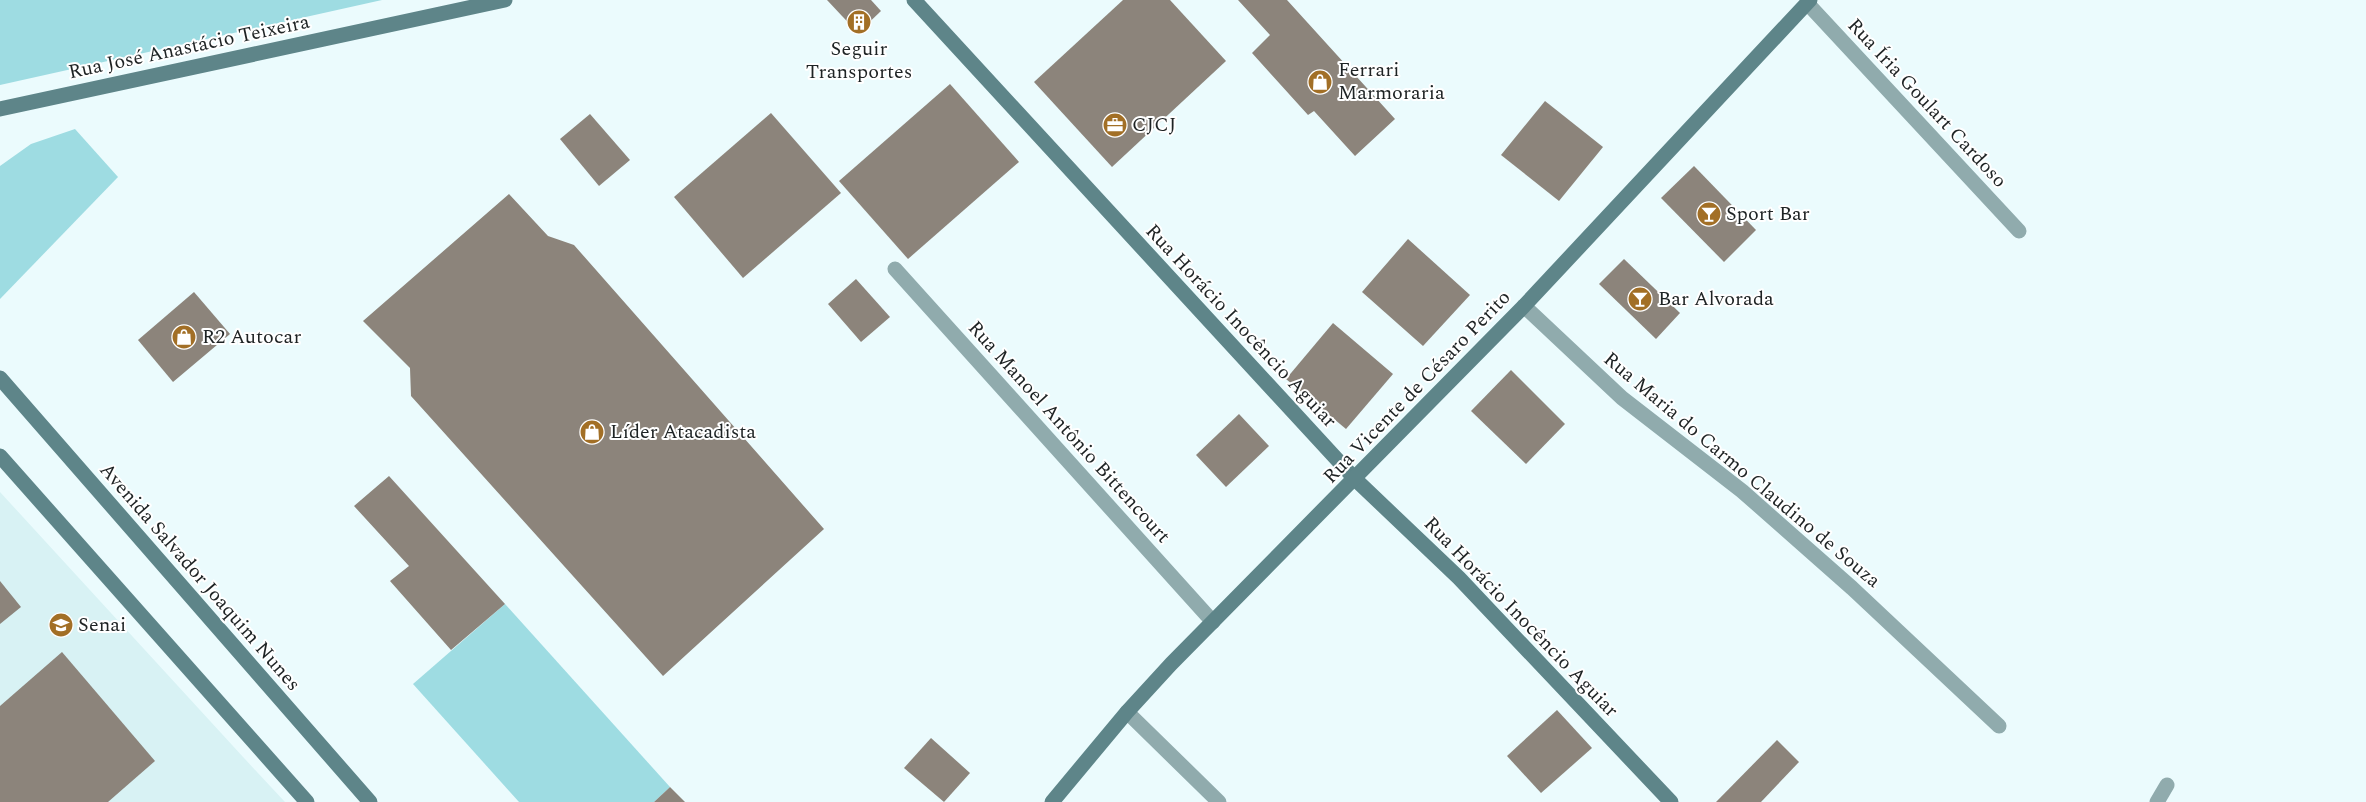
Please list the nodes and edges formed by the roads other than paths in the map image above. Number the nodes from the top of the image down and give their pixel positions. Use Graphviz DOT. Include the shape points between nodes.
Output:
graph roads {
  1 [pos="504,0"];
  2 [pos="914,0"];
  3 [pos="1808,1"];
  4 [pos="15,106"];
  5 [pos="0,110"];
  6 [pos="0,123"];
  7 [pos="2019,231"];
  8 [pos="895,269"];
  9 [pos="1524,306"];
  10 [pos="0,378"];
  11 [pos="0,456"];
  12 [pos="1355,479"];
  13 [pos="1213,622"];
  14 [pos="1126,712"];
  15 [pos="1999,726"];
  16 [pos="2168,785"];
  17 [pos="307,802"];
  18 [pos="370,802"];
  19 [pos="1052,802"];
  20 [pos="1219,802"];
  21 [pos="1671,802"];
  22 [pos="2157,802"];
  1 -- 4 [label="street, Rua José Anastácio Teixeira"];
  2 -- 12 [label="street, Rua Horácio Inocêncio Aguiar"];
  3 -- 7 [label="street, Rua Íria Goulart Cardoso"];
  3 -- 9 [label="street, Rua Vicente de Césaro Perito"];
  4 -- 5 [label="street, Rua José Anastácio Teixeira"];
  4 -- 6 [label="street"];
  8 -- 13 [label="street, Rua Manoel Antônio Bittencourt"];
  9 -- 12 [label="street, Rua Vicente de Césaro Perito"];
  9 -- 15 [label="street, Rua Maria do Carmo Claudino de Souza" via="1622,398 1742,492 1852,588"];
  10 -- 18 [label="street, Avenida Salvador Joaquim Nunes"];
  11 -- 17 [label="street"];
  12 -- 13 [label="street, Rua Vicente de Césaro Perito"];
  12 -- 21 [label="street, Rua Horácio Inocêncio Aguiar" via="1459,578"];
  13 -- 14 [label="street, Rua Vicente de Césaro Perito"];
  14 -- 19 [label="street, Rua Vicente de Césaro Perito"];
  14 -- 20 [label="street"];
  16 -- 22 [label="street"];
}
